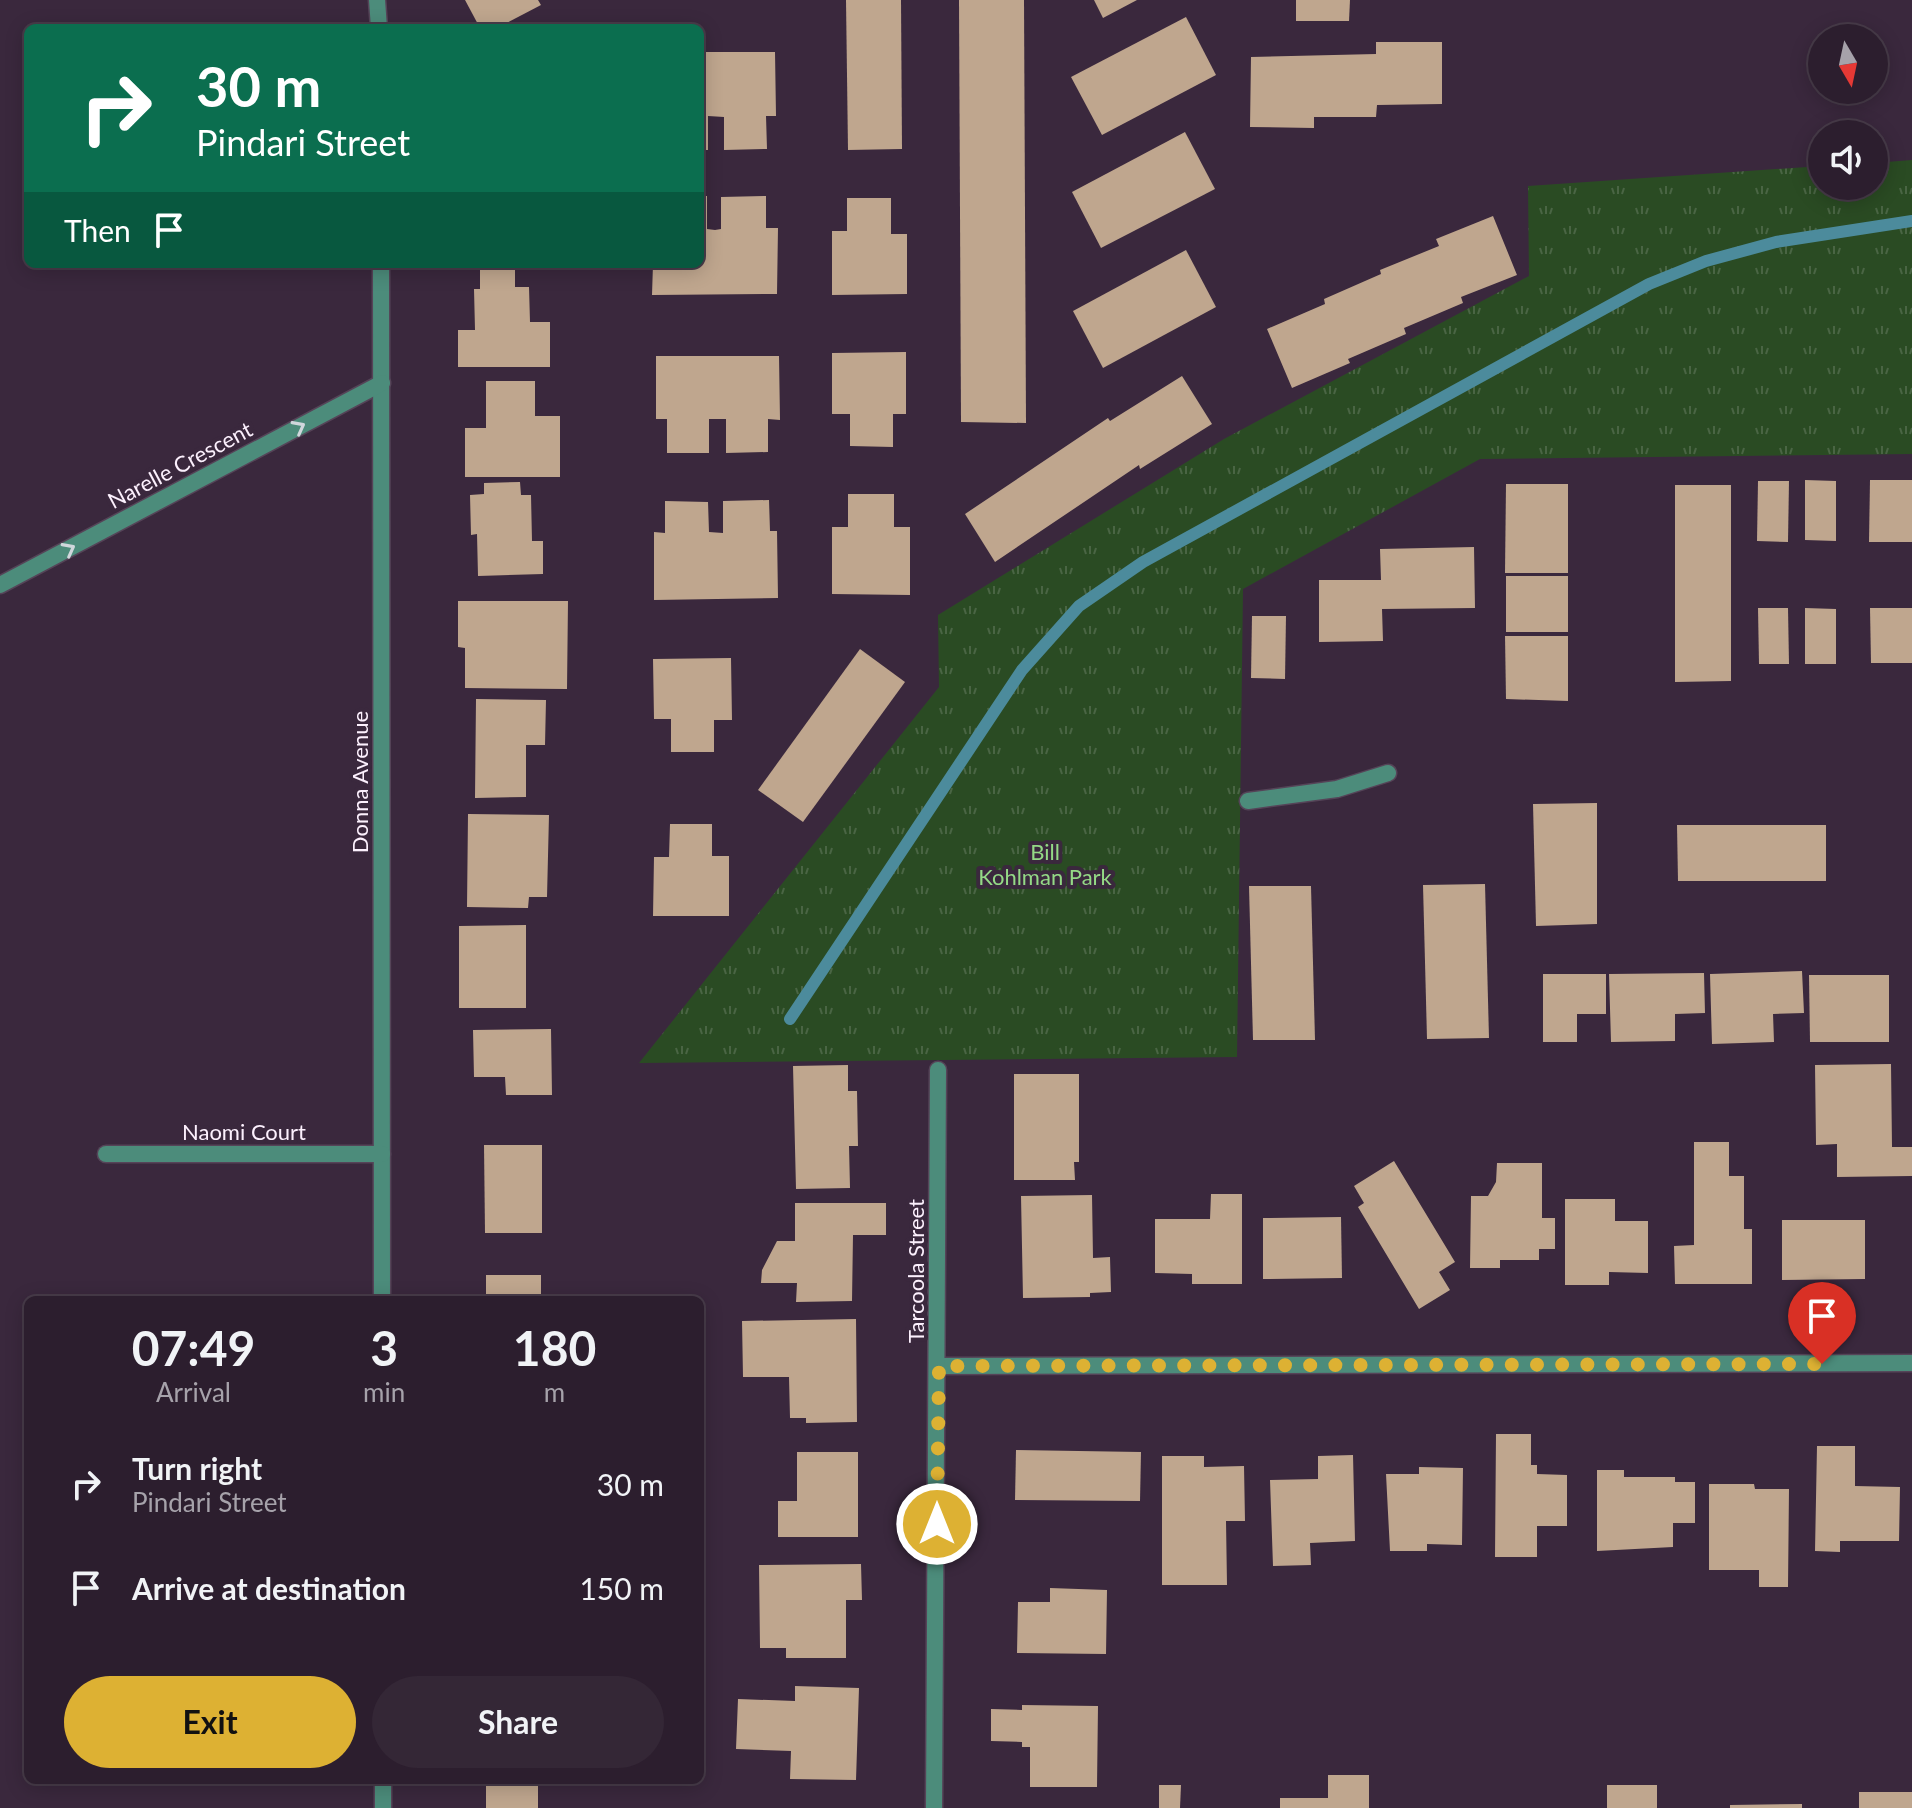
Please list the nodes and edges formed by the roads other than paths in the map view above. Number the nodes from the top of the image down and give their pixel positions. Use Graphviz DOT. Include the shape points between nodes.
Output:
graph roads {
  1 [pos="377,0"];
  2 [pos="379,24"];
  3 [pos="381,268"];
  4 [pos="382,383"];
  5 [pos="0,585"];
  6 [pos="1388,773"];
  7 [pos="1248,801"];
  8 [pos="938,1070"];
  9 [pos="106,1154"];
  10 [pos="382,1154"];
  11 [pos="382,1296"];
  12 [pos="1912,1363"];
  13 [pos="939,1366"];
  14 [pos="383,1784"];
  15 [pos="383,1808"];
  16 [pos="934,1808"];
  1 -- 2 [label="street"];
  3 -- 4 [label="street, Donna Avenue"];
  5 -- 4 [label="street, Narelle Crescent, one-way"];
  4 -- 10 [label="street, Donna Avenue"];
  6 -- 7 [label="street" via="1337,789"];
  8 -- 13 [label="street, Tarcoola Street"];
  9 -- 10 [label="street, Naomi Court"];
  10 -- 11 [label="street, Donna Avenue"];
  12 -- 13 [label="street"];
  13 -- 16 [label="street, Tarcoola Street"];
  14 -- 15 [label="street"];
}
